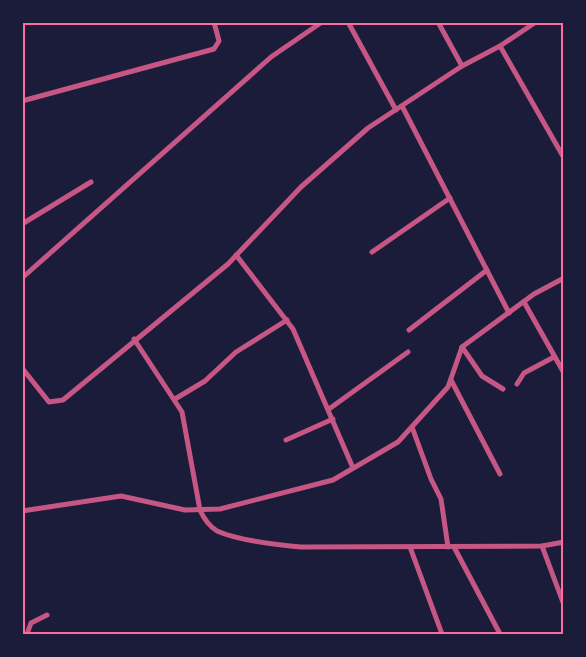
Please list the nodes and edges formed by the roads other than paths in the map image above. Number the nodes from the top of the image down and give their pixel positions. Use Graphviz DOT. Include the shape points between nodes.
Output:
graph roads {
  1 [pos="214,22"];
  2 [pos="322,22"];
  3 [pos="348,22"];
  4 [pos="438,22"];
  5 [pos="536,22"];
  6 [pos="500,46"];
  7 [pos="462,66"];
  8 [pos="22,101"];
  9 [pos="402,106"];
  10 [pos="396,110"];
  11 [pos="562,151"];
  12 [pos="564,158"];
  13 [pos="91,182"];
  14 [pos="450,198"];
  15 [pos="22,224"];
  16 [pos="372,252"];
  17 [pos="236,255"];
  18 [pos="487,270"];
  19 [pos="22,278"];
  20 [pos="564,278"];
  21 [pos="524,302"];
  22 [pos="508,313"];
  23 [pos="287,320"];
  24 [pos="409,330"];
  25 [pos="134,339"];
  26 [pos="462,347"];
  27 [pos="408,352"];
  28 [pos="554,357"];
  29 [pos="22,368"];
  30 [pos="564,373"];
  31 [pos="29,377"];
  32 [pos="22,378"];
  33 [pos="451,380"];
  34 [pos="517,384"];
  35 [pos="503,389"];
  36 [pos="175,399"];
  37 [pos="328,409"];
  38 [pos="333,419"];
  39 [pos="412,427"];
  40 [pos="286,440"];
  41 [pos="353,468"];
  42 [pos="500,474"];
  43 [pos="200,510"];
  44 [pos="22,511"];
  45 [pos="564,542"];
  46 [pos="542,546"];
  47 [pos="410,547"];
  48 [pos="451,547"];
  49 [pos="564,605"];
  50 [pos="46,615"];
  51 [pos="27,634"];
  52 [pos="442,634"];
  53 [pos="500,634"];
  1 -- 8 [label="street" via="220,41 214,49"];
  2 -- 19 [label="street" via="271,57"];
  3 -- 10 [label="street"];
  4 -- 7 [label="street"];
  5 -- 6 [label="street"];
  6 -- 7 [label="street"];
  6 -- 11 [label="street"];
  7 -- 9 [label="street"];
  9 -- 10 [label="street"];
  9 -- 14 [label="street"];
  10 -- 17 [label="street" via="368,128 301,187"];
  11 -- 12 [label="street"];
  13 -- 15 [label="street"];
  14 -- 16 [label="street"];
  14 -- 18 [label="street"];
  17 -- 23 [label="street"];
  17 -- 25 [label="street"];
  18 -- 22 [label="street"];
  18 -- 24 [label="street"];
  20 -- 21 [label="street"];
  21 -- 22 [label="street"];
  21 -- 28 [label="street"];
  22 -- 26 [label="street"];
  23 -- 36 [label="street" via="236,352 206,381"];
  23 -- 37 [label="street"];
  25 -- 31 [label="street" via="63,400 49,402"];
  25 -- 36 [label="street"];
  26 -- 33 [label="street"];
  26 -- 35 [label="street" via="482,376"];
  27 -- 37 [label="street"];
  28 -- 30 [label="street"];
  28 -- 34 [label="street" via="524,372"];
  29 -- 31 [label="street"];
  31 -- 32 [label="street"];
  33 -- 39 [label="street"];
  33 -- 42 [label="street"];
  36 -- 43 [label="street" via="187,428"];
  37 -- 38 [label="street"];
  38 -- 40 [label="street"];
  38 -- 41 [label="street"];
  39 -- 41 [label="street" via="398,442"];
  39 -- 48 [label="street" via="441,499"];
  41 -- 43 [label="street" via="333,480 220,509"];
  43 -- 44 [label="street" via="185,510 121,496"];
  43 -- 47 [label="street" via="218,531 282,546"];
  45 -- 46 [label="street"];
  46 -- 48 [label="street"];
  46 -- 49 [label="street"];
  47 -- 48 [label="street"];
  47 -- 52 [label="street"];
  48 -- 53 [label="street"];
  50 -- 51 [label="street" via="31,624"];
}
